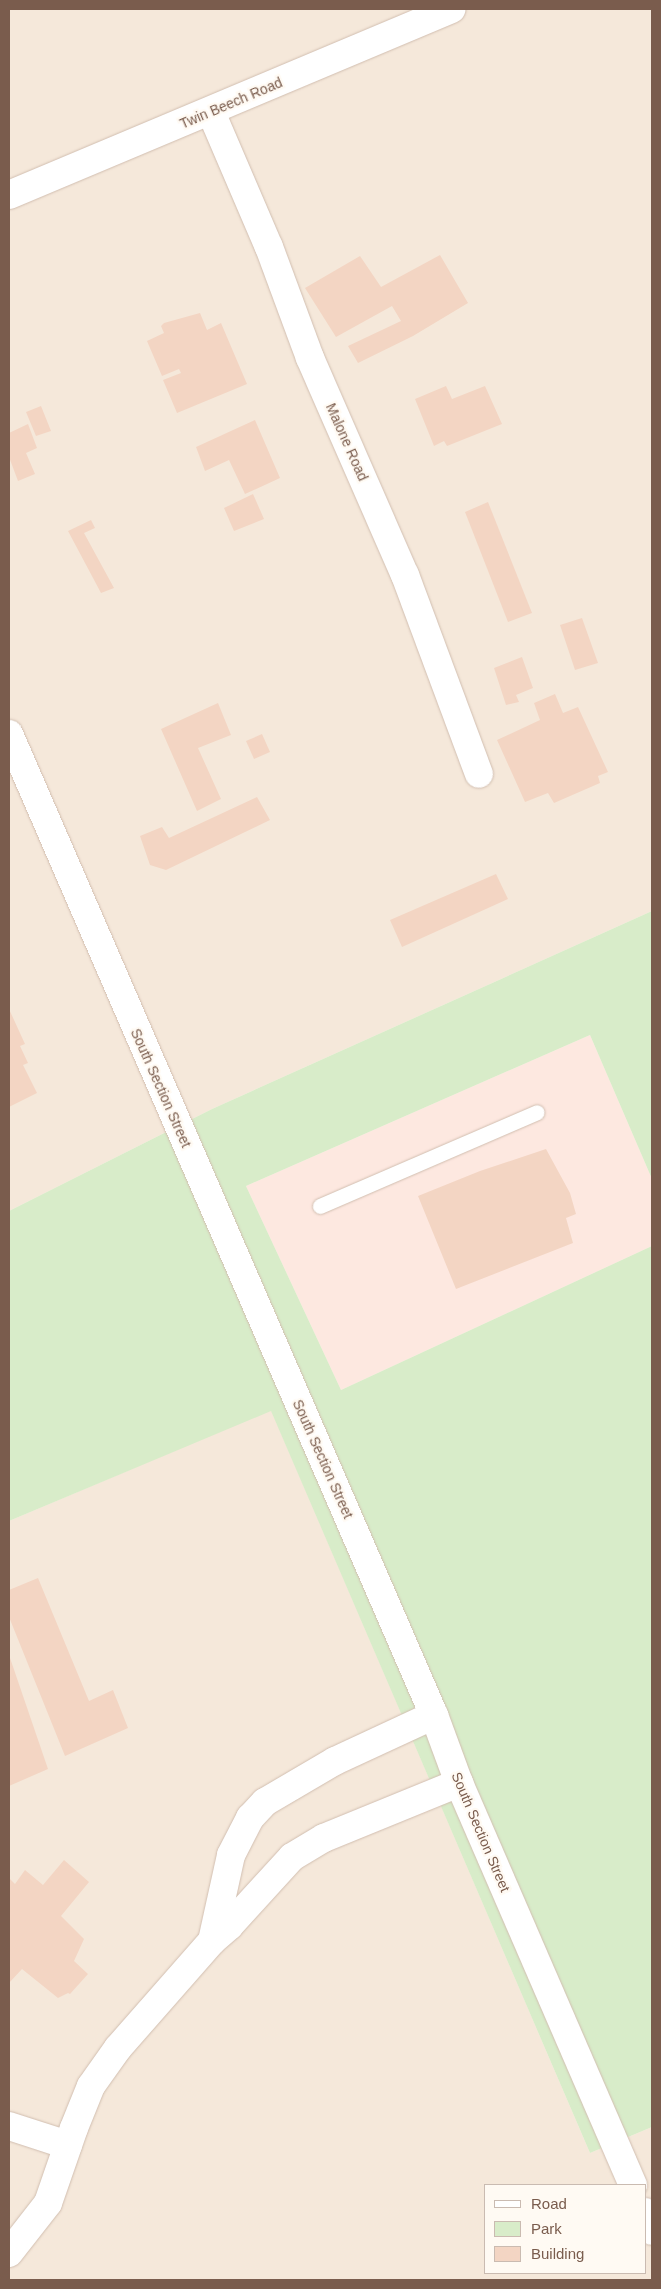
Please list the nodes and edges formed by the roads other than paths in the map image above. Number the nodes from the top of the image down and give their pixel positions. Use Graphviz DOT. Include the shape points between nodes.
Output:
graph roads {
  1 [pos="452,9"];
  2 [pos="211,112"];
  3 [pos="9,196"];
  4 [pos="9,734"];
  5 [pos="480,774"];
  6 [pos="537,1112"];
  7 [pos="320,1206"];
  8 [pos="434,1715"];
  9 [pos="459,1783"];
  10 [pos="212,1940"];
  11 [pos="9,2126"];
  12 [pos="68,2145"];
  13 [pos="634,2184"];
  14 [pos="646,2215"];
  15 [pos="652,2231"];
  16 [pos="9,2253"];
  1 -- 2 [label="street, Twin Beech Road"];
  2 -- 3 [label="street, Twin Beech Road"];
  2 -- 5 [label="street, Malone Road" via="269,247 310,358 405,575"];
  4 -- 8 [label="street, South Section Street"];
  6 -- 7 [label="lane"];
  8 -- 9 [label="street, South Section Street"];
  8 -- 10 [label="street" via="335,1761 265,1802 250,1818 231,1855"];
  9 -- 10 [label="street" via="324,1838 292,1857 229,1926"];
  9 -- 13 [label="street, South Section Street"];
  10 -- 12 [label="street" via="118,2048 91,2086"];
  11 -- 12 [label="street"];
  12 -- 16 [label="street" via="48,2203"];
  14 -- 15 [label="street"];
}
